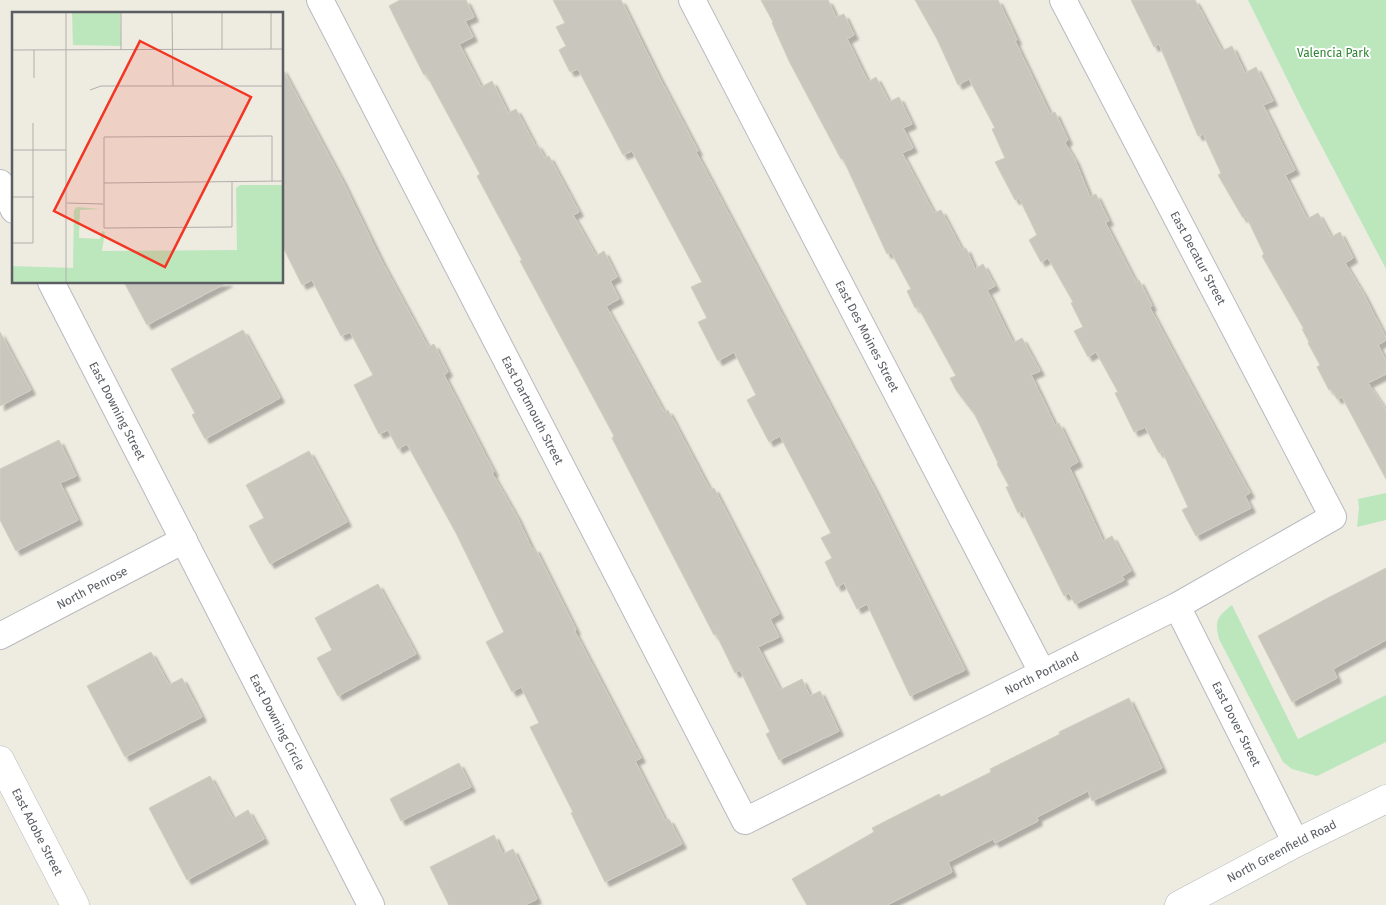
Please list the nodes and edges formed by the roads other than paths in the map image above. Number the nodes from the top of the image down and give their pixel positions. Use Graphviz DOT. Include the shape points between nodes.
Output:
graph roads {
  1 [pos="320,0"];
  2 [pos="692,0"];
  3 [pos="1063,0"];
  4 [pos="0,183"];
  5 [pos="12,206"];
  6 [pos="52,284"];
  7 [pos="1333,517"];
  8 [pos="184,540"];
  9 [pos="1177,606"];
  10 [pos="0,636"];
  11 [pos="1042,672"];
  12 [pos="0,760"];
  13 [pos="1386,799"];
  14 [pos="745,821"];
  15 [pos="1296,844"];
  16 [pos="74,905"];
  17 [pos="371,905"];
  18 [pos="1179,905"];
  1 -- 14 [label="street, East Dartmouth Street"];
  2 -- 11 [label="street, East Des Moines Street"];
  3 -- 7 [label="street, East Decatur Street"];
  4 -- 5 [label="street"];
  6 -- 8 [label="street, East Downing Street"];
  7 -- 9 [label="street, North Portland"];
  8 -- 10 [label="street, North Penrose"];
  8 -- 17 [label="street, East Downing Circle"];
  9 -- 11 [label="street, North Portland"];
  9 -- 15 [label="street, East Dover Street"];
  11 -- 14 [label="street, North Portland"];
  12 -- 16 [label="main road, East Adobe Street"];
  13 -- 15 [label="main road, North Greenfield Road"];
  15 -- 18 [label="main road, North Greenfield Road"];
}
